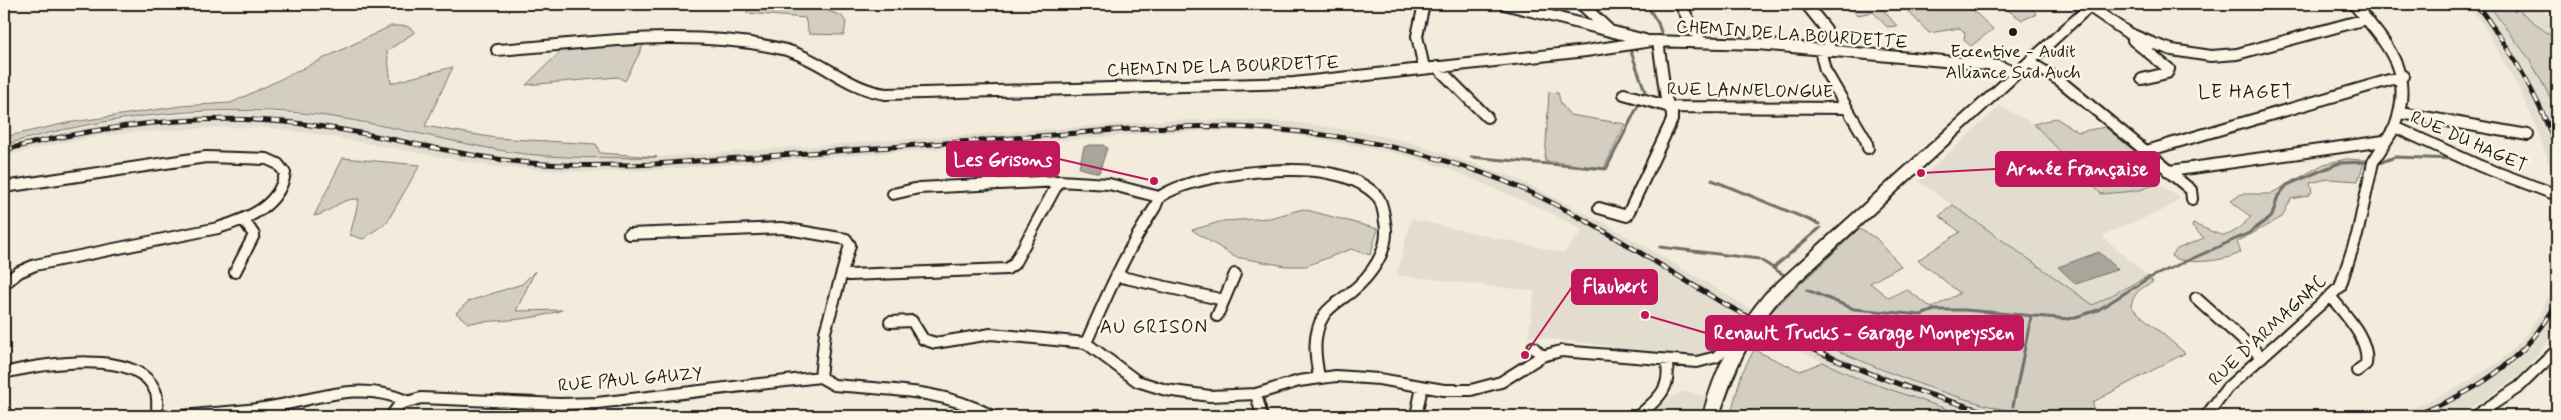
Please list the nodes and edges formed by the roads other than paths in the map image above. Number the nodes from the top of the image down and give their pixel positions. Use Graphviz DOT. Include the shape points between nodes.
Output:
graph roads {
  1 [pos="1424,4"];
  2 [pos="1504,4"];
  3 [pos="1582,4"];
  4 [pos="1680,4"];
  5 [pos="1806,4"];
  6 [pos="2354,4"];
  7 [pos="2091,5"];
  8 [pos="2366,19"];
  9 [pos="1609,30"];
  10 [pos="2128,33"];
  11 [pos="1655,41"];
  12 [pos="1701,42"];
  13 [pos="497,50"];
  14 [pos="1820,50"];
  15 [pos="1830,50"];
  16 [pos="2029,62"];
  17 [pos="1437,67"];
  18 [pos="1424,68"];
  19 [pos="2017,73"];
  20 [pos="2403,76"];
  21 [pos="2142,79"];
  22 [pos="1624,94"];
  23 [pos="1670,107"];
  24 [pos="1847,108"];
  25 [pos="2401,114"];
  26 [pos="1487,117"];
  27 [pos="2395,127"];
  28 [pos="2528,135"];
  29 [pos="2384,142"];
  30 [pos="1868,148"];
  31 [pos="2144,152"];
  32 [pos="2166,170"];
  33 [pos="1059,181"];
  34 [pos="4,187"];
  35 [pos="893,194"];
  36 [pos="2557,195"];
  37 [pos="1159,197"];
  38 [pos="2192,199"];
  39 [pos="1599,208"];
  40 [pos="244,220"];
  41 [pos="630,234"];
  42 [pos="235,272"];
  43 [pos="1235,274"];
  44 [pos="849,276"];
  45 [pos="1117,276"];
  46 [pos="4,284"];
  47 [pos="2332,297"];
  48 [pos="2196,298"];
  49 [pos="1224,300"];
  50 [pos="1217,316"];
  51 [pos="890,322"];
  52 [pos="1747,326"];
  53 [pos="1086,343"];
  54 [pos="1533,347"];
  55 [pos="2557,350"];
  56 [pos="1542,356"];
  57 [pos="2262,357"];
  58 [pos="1666,361"];
  59 [pos="2357,371"];
  60 [pos="4,373"];
  61 [pos="820,377"];
  62 [pos="1319,377"];
  63 [pos="1422,387"];
  64 [pos="1256,394"];
  65 [pos="407,401"];
  66 [pos="157,416"];
  67 [pos="183,416"];
  68 [pos="391,416"];
  69 [pos="992,416"];
  70 [pos="1262,416"];
  71 [pos="1416,416"];
  72 [pos="1638,416"];
  73 [pos="1711,416"];
  74 [pos="2206,416"];
  75 [pos="2475,416"];
  1 -- 18 [label="street" via="1415,36"];
  2 -- 9 [label="street"];
  3 -- 9 [label="street"];
  4 -- 12 [label="street"];
  5 -- 15 [label="street" via="1826,29"];
  6 -- 8 [label="street, RUE DU HAGET"];
  7 -- 10 [label="street"];
  7 -- 16 [label="main road"];
  8 -- 10 [label="street" via="2224,56 2172,50"];
  8 -- 20 [label="street, RUE DU HAGET" via="2392,54"];
  9 -- 11 [label="street"];
  10 -- 21 [label="street" via="2170,69 2167,73"];
  11 -- 12 [label="street, CHEMIN DE LA BOURDETTE"];
  11 -- 17 [label="street, CHEMIN DE LA BOURDETTE"];
  11 -- 23 [label="street"];
  12 -- 14 [label="street, CHEMIN DE LA BOURDETTE"];
  13 -- 18 [label="street, CHEMIN DE LA BOURDETTE" via="644,41 746,44 803,55 859,90 886,94 1294,83"];
  14 -- 15 [label="street, CHEMIN DE LA BOURDETTE"];
  14 -- 24 [label="street, RUE LANNELONGUE" via="1824,70"];
  15 -- 19 [label="street, CHEMIN DE LA BOURDETTE" via="1998,66"];
  16 -- 19 [label="main road"];
  16 -- 31 [label="street" via="2059,80"];
  17 -- 18 [label="street, CHEMIN DE LA BOURDETTE"];
  17 -- 26 [label="street"];
  19 -- 52 [label="main road" via="1772,296"];
  20 -- 25 [label="street, RUE DU HAGET"];
  20 -- 31 [label="street"];
  22 -- 23 [label="street, RUE LANNELONGUE"];
  23 -- 24 [label="street, RUE LANNELONGUE"];
  23 -- 39 [label="street" via="1670,127 1627,216"];
  24 -- 30 [label="street, RUE LANNELONGUE"];
  25 -- 27 [label="street, RUE DU HAGET"];
  25 -- 28 [label="street"];
  27 -- 29 [label="street, RUE D'ARMAGNAC"];
  27 -- 36 [label="street, RUE DU HAGET" via="2480,166"];
  29 -- 32 [label="street" via="2178,172"];
  29 -- 47 [label="street, RUE D'ARMAGNAC" via="2373,162 2347,272"];
  31 -- 32 [label="street"];
  32 -- 38 [label="street" via="2191,190"];
  33 -- 35 [label="street" via="919,188"];
  33 -- 37 [label="street" via="1101,184"];
  33 -- 44 [label="street" via="1014,264 1007,270"];
  34 -- 40 [label="street" via="206,157 258,158 273,162 285,173 280,190 268,204"];
  37 -- 45 [label="street"];
  37 -- 62 [label="street" via="1204,182 1250,172 1294,169 1349,178 1363,183 1377,195 1386,214 1383,247 1372,272 1325,312 1320,321 1314,344"];
  40 -- 42 [label="street" via="254,235"];
  40 -- 46 [label="street" via="35,265"];
  41 -- 61 [label="street" via="782,228 849,240 819,368"];
  43 -- 49 [label="street"];
  45 -- 49 [label="street"];
  45 -- 53 [label="street"];
  47 -- 57 [label="street, RUE D'ARMAGNAC"];
  47 -- 59 [label="street" via="2368,353 2366,364"];
  48 -- 57 [label="street"];
  49 -- 50 [label="street"];
  51 -- 53 [label="street" via="912,321 923,339 935,343 1002,334"];
  52 -- 58 [label="street" via="1723,351 1707,360"];
  52 -- 73 [label="main road" via="1725,369"];
  53 -- 64 [label="street" via="1137,381 1154,387 1210,396"];
  54 -- 56 [label="street"];
  55 -- 75 [label="street" via="2528,380"];
  56 -- 58 [label="street" via="1576,351"];
  56 -- 63 [label="street" via="1490,386 1463,390"];
  57 -- 74 [label="street, RUE D'ARMAGNAC" via="2218,397"];
  58 -- 72 [label="street" via="1670,374 1666,388"];
  60 -- 66 [label="street" via="64,362 99,362 128,368 152,385 158,402"];
  61 -- 65 [label="street, RUE PAUL GAUZY" via="597,402 560,404 421,398"];
  61 -- 69 [label="street" via="834,385 954,400"];
  62 -- 63 [label="street" via="1356,376"];
  62 -- 64 [label="street"];
  63 -- 71 [label="street"];
  64 -- 70 [label="street"];
  65 -- 67 [label="street" via="381,392 344,392 265,408"];
  65 -- 68 [label="street" via="396,407"];
}
